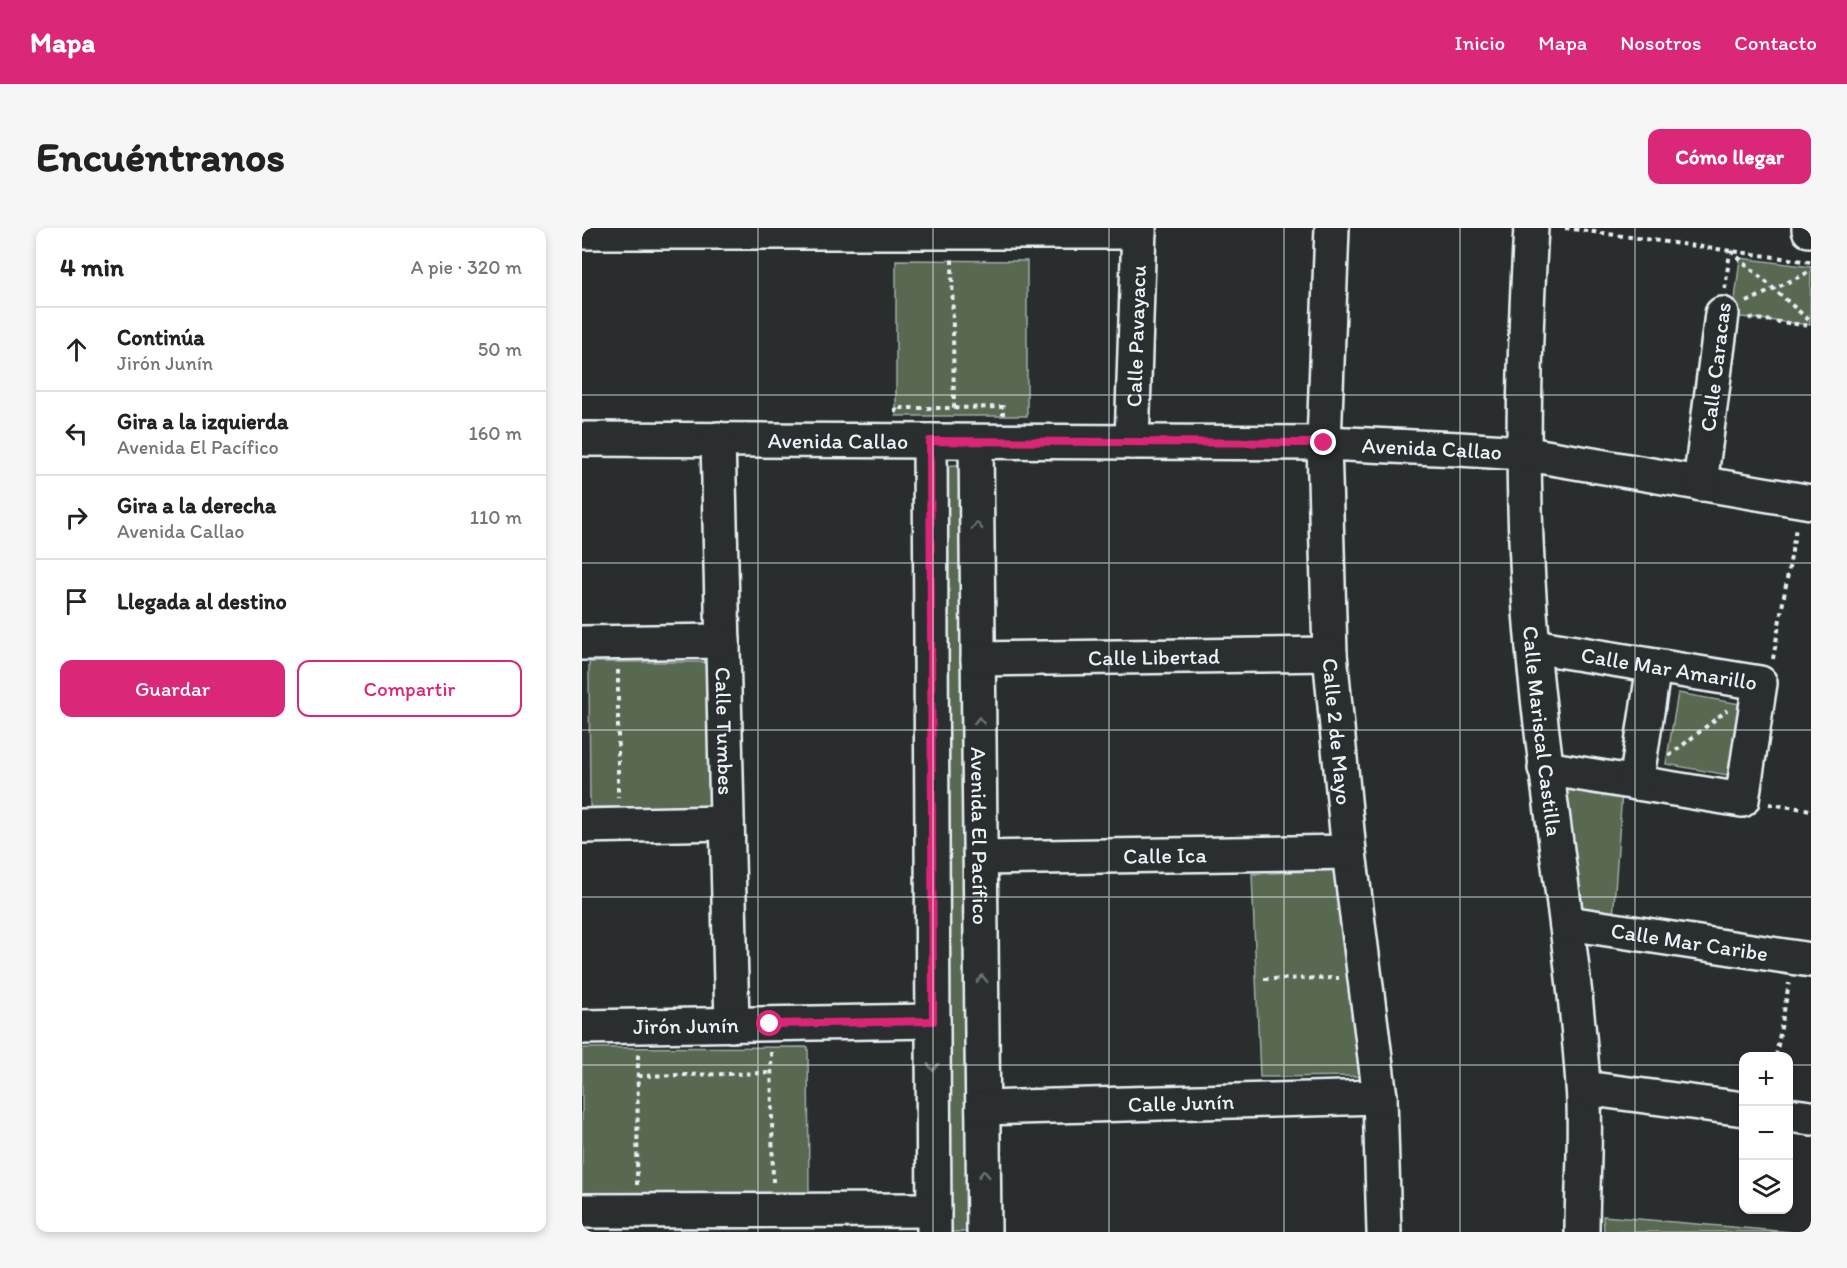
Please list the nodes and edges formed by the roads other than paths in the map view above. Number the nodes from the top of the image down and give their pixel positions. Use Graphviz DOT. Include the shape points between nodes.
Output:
graph roads {
  1 [pos="1332,228"];
  2 [pos="1531,228"];
  3 [pos="1139,230"];
  4 [pos="582,232"];
  5 [pos="1722,314"];
  6 [pos="582,439"];
  7 [pos="718,440"];
  8 [pos="930,441"];
  9 [pos="976,442"];
  10 [pos="1132,442"];
  11 [pos="1324,443"];
  12 [pos="1522,453"];
  13 [pos="1700,484"];
  14 [pos="1806,501"];
  15 [pos="723,641"];
  16 [pos="582,643"];
  17 [pos="1533,646"];
  18 [pos="1330,654"];
  19 [pos="978,660"];
  20 [pos="1654,666"];
  21 [pos="1545,768"];
  22 [pos="1636,783"];
  23 [pos="727,823"];
  24 [pos="582,825"];
  25 [pos="1349,852"];
  26 [pos="981,858"];
  27 [pos="1568,923"];
  28 [pos="1802,958"];
  29 [pos="933,1021"];
  30 [pos="732,1025"];
  31 [pos="582,1027"];
  32 [pos="1584,1088"];
  33 [pos="1380,1097"];
  34 [pos="983,1108"];
  35 [pos="1739,1108"];
  36 [pos="1793,1116"];
  37 [pos="1811,1118"];
  38 [pos="582,1211"];
  39 [pos="737,1221"];
  40 [pos="934,1221"];
  41 [pos="984,1232"];
  42 [pos="1384,1232"];
  43 [pos="1581,1232"];
  1 -- 11 [label="street, Calle 2 de Mayo"];
  2 -- 12 [label="street, Calle Mariscal Castilla"];
  3 -- 4 [label="street"];
  3 -- 10 [label="street, Calle Pavayacu"];
  5 -- 13 [label="street, Calle Caracas"];
  6 -- 7 [label="street, Avenida Callao"];
  7 -- 8 [label="street, Avenida Callao"];
  7 -- 15 [label="street, Calle Tumbes"];
  8 -- 9 [label="street, Avenida Callao"];
  8 -- 29 [label="street"];
  9 -- 10 [label="street, Avenida Callao"];
  19 -- 9 [label="street, Avenida El Pacífico, one-way"];
  10 -- 11 [label="street, Avenida Callao"];
  11 -- 12 [label="street, Avenida Callao"];
  11 -- 18 [label="street, Calle 2 de Mayo"];
  12 -- 13 [label="street, Avenida Callao"];
  12 -- 17 [label="street, Calle Mariscal Castilla"];
  13 -- 14 [label="street, Avenida Callao"];
  15 -- 16 [label="street"];
  15 -- 23 [label="street, Calle Tumbes"];
  17 -- 20 [label="street, Calle Mar Amarillo"];
  17 -- 21 [label="street, Calle Mariscal Castilla"];
  18 -- 19 [label="street, Calle Libertad"];
  18 -- 25 [label="street, Calle 2 de Mayo"];
  26 -- 19 [label="street, Avenida El Pacífico, one-way"];
  20 -- 22 [label="street"];
  20 -- 22 [label="street, Calle Mar Amarillo" via="1760,683 1742,800"];
  21 -- 22 [label="street"];
  21 -- 27 [label="street, Calle Mariscal Castilla"];
  23 -- 24 [label="street"];
  23 -- 30 [label="street, Calle Tumbes"];
  25 -- 26 [label="street, Calle Ica"];
  25 -- 33 [label="street, Calle 2 de Mayo"];
  34 -- 26 [label="street, Avenida El Pacífico, one-way"];
  27 -- 28 [label="street, Calle Mar Caribe"];
  27 -- 32 [label="street, Calle Mariscal Castilla"];
  29 -- 30 [label="street, Jirón Junín"];
  29 -- 40 [label="street, one-way"];
  30 -- 31 [label="street, Jirón Junín"];
  32 -- 35 [label="street"];
  32 -- 43 [label="street, Calle Mariscal Castilla"];
  33 -- 34 [label="street, Calle Junín"];
  33 -- 42 [label="street, Calle 2 de Mayo"];
  41 -- 34 [label="street, Avenida El Pacífico, one-way"];
  36 -- 37 [label="street"];
  38 -- 39 [label="street" via="637,1211"];
  39 -- 40 [label="street" via="773,1211"];
}
